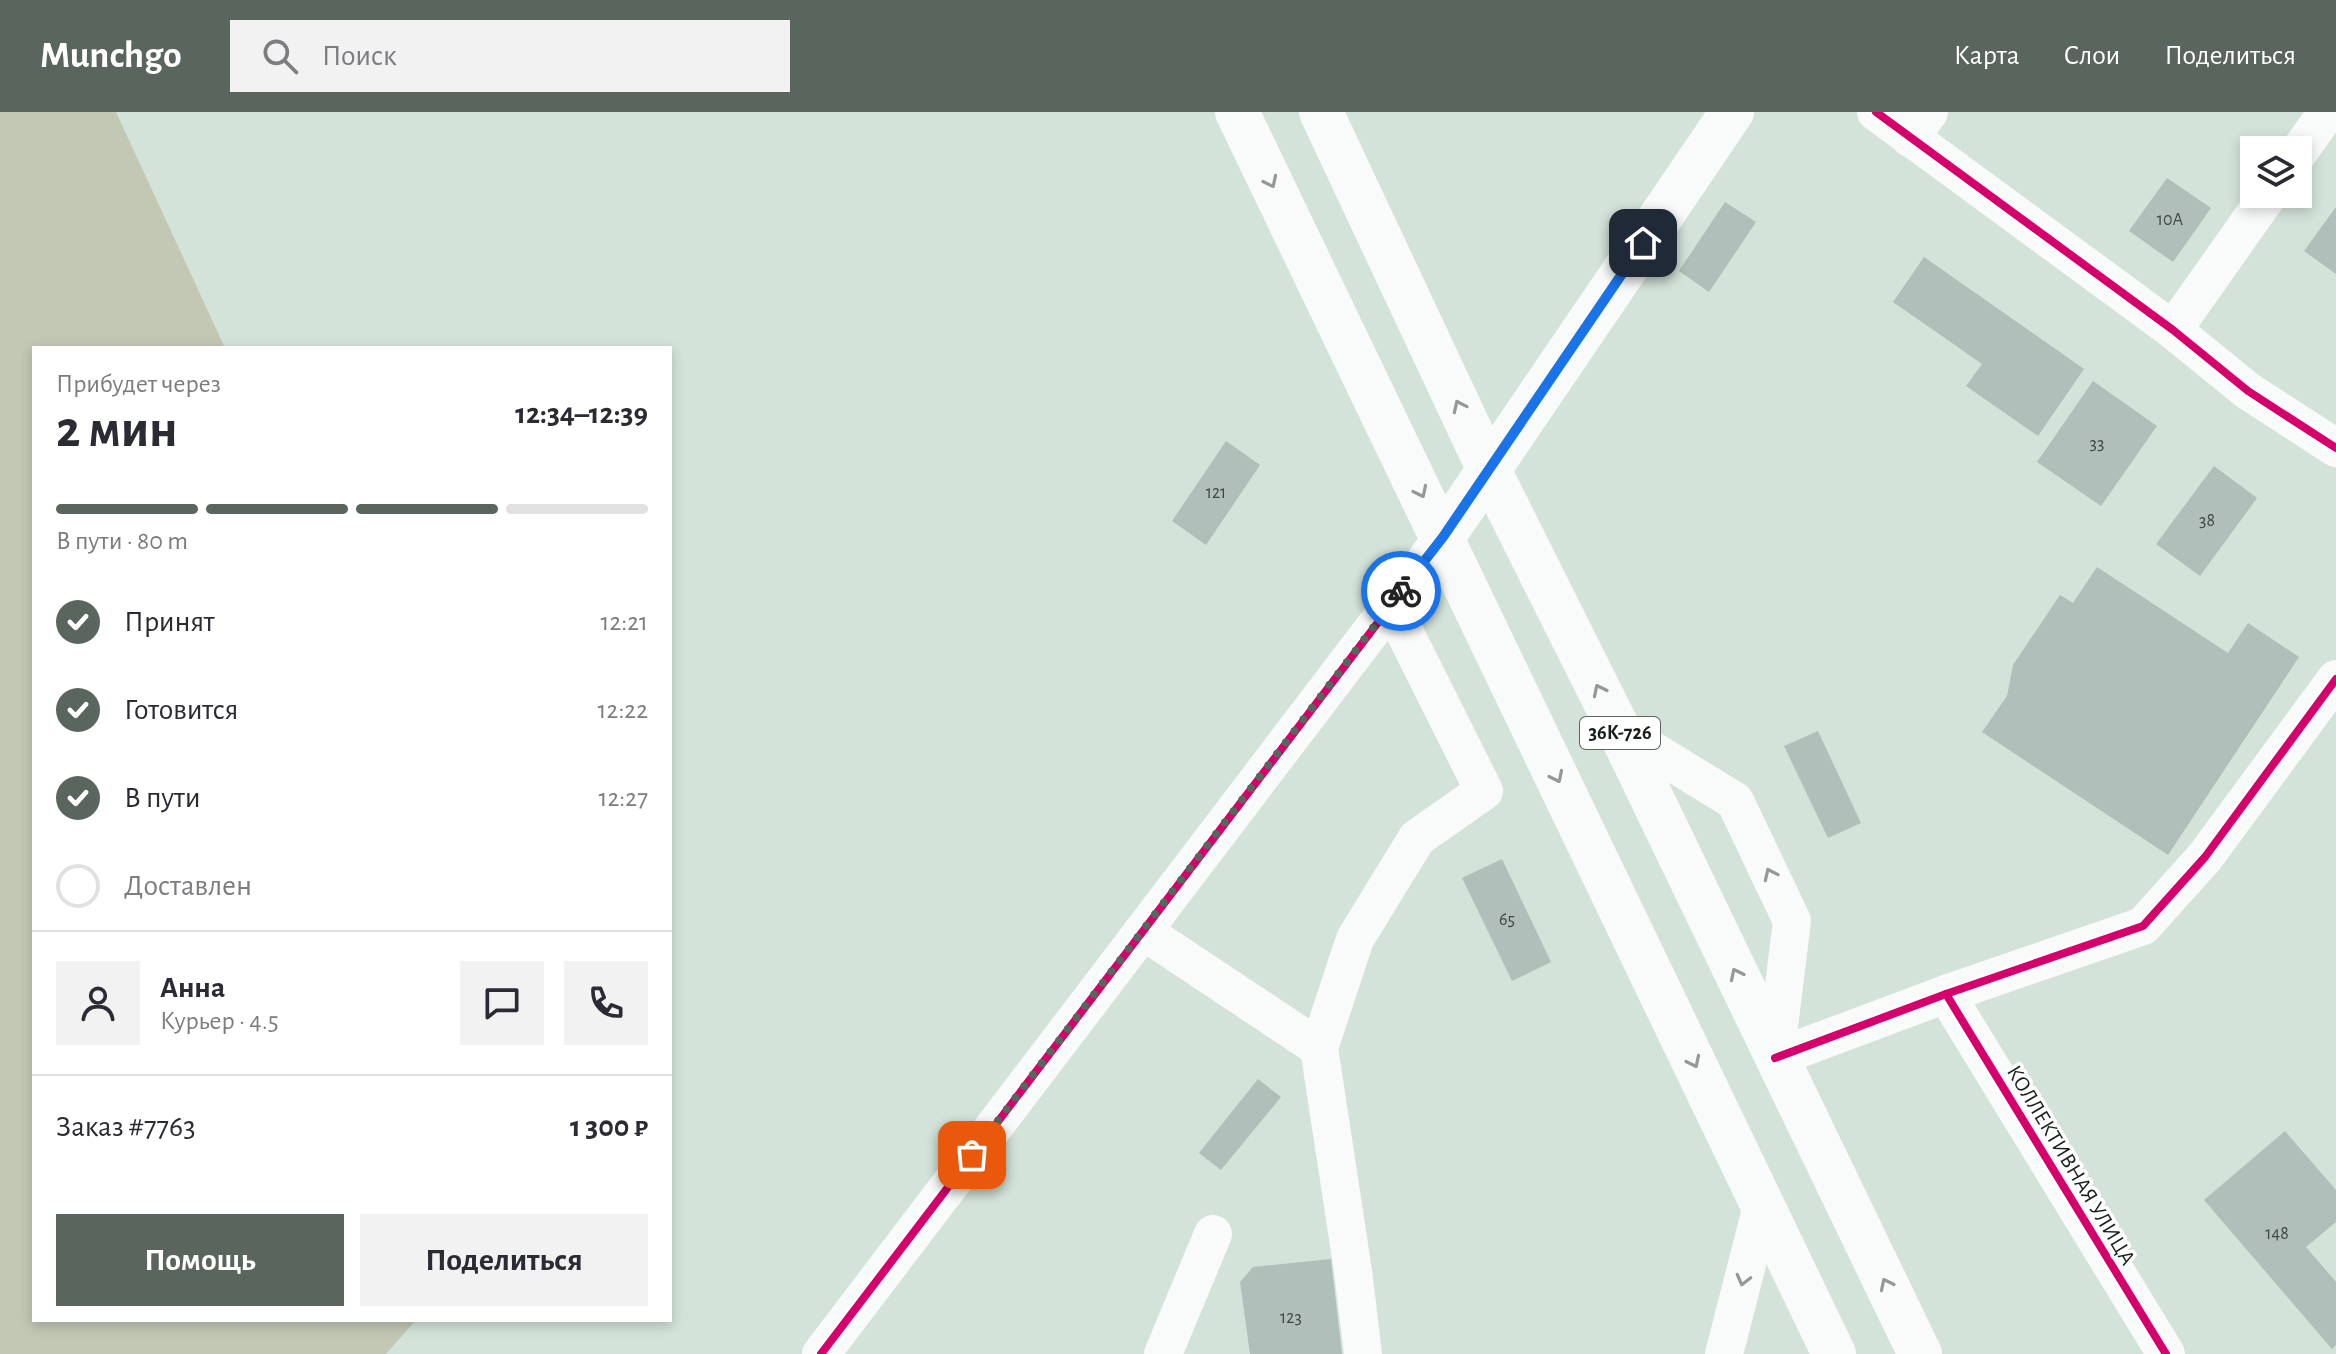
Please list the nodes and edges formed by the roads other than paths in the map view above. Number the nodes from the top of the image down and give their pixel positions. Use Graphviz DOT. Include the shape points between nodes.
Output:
graph roads {
  1 [pos="1237,112"];
  2 [pos="1321,112"];
  3 [pos="1732,112"];
  4 [pos="1876,112"];
  5 [pos="2327,112"];
  6 [pos="1919,125"];
  7 [pos="2310,136"];
  8 [pos="2259,208"];
  9 [pos="2173,330"];
  10 [pos="2336,448"];
  11 [pos="1489,470"];
  12 [pos="1443,537"];
  13 [pos="1391,605"];
  14 [pos="2336,679"];
  15 [pos="1619,730"];
  16 [pos="1143,931"];
  17 [pos="1946,994"];
  18 [pos="1319,1048"];
  19 [pos="1775,1058"];
  20 [pos="1762,1206"];
  21 [pos="1213,1234"];
  22 [pos="821,1354"];
  23 [pos="1163,1354"];
  24 [pos="1363,1354"];
  25 [pos="1724,1354"];
  26 [pos="1834,1354"];
  27 [pos="1920,1354"];
  28 [pos="2166,1354"];
  1 -- 12 [label="main road, 36К-726, one-way"];
  11 -- 2 [label="main road, 36К-726, one-way"];
  3 -- 11 [label="main road"];
  4 -- 6 [label="street"];
  5 -- 7 [label="street"];
  6 -- 9 [label="street"];
  8 -- 9 [label="street"];
  9 -- 10 [label="street" via="2248,391"];
  11 -- 12 [label="main road"];
  15 -- 11 [label="main road, 36К-726, one-way"];
  12 -- 13 [label="street"];
  12 -- 20 [label="main road, 36К-726, one-way"];
  13 -- 16 [label="street"];
  13 -- 18 [label="street" via="1484,791 1417,838 1355,939"];
  14 -- 17 [label="street" via="2205,857 2143,926"];
  19 -- 15 [label="main road, 36К-726, one-way"];
  19 -- 15 [label="street, one-way" via="1792,921 1735,801"];
  16 -- 18 [label="street"];
  16 -- 22 [label="street"];
  17 -- 19 [label="street"];
  17 -- 28 [label="street, КОЛЛЕКТИВНАЯ УЛИЦА"];
  18 -- 24 [label="street"];
  27 -- 19 [label="main road, 36К-726, one-way"];
  20 -- 25 [label="street, one-way"];
  20 -- 26 [label="main road, 36К-726"];
  21 -- 23 [label="street"];
}
